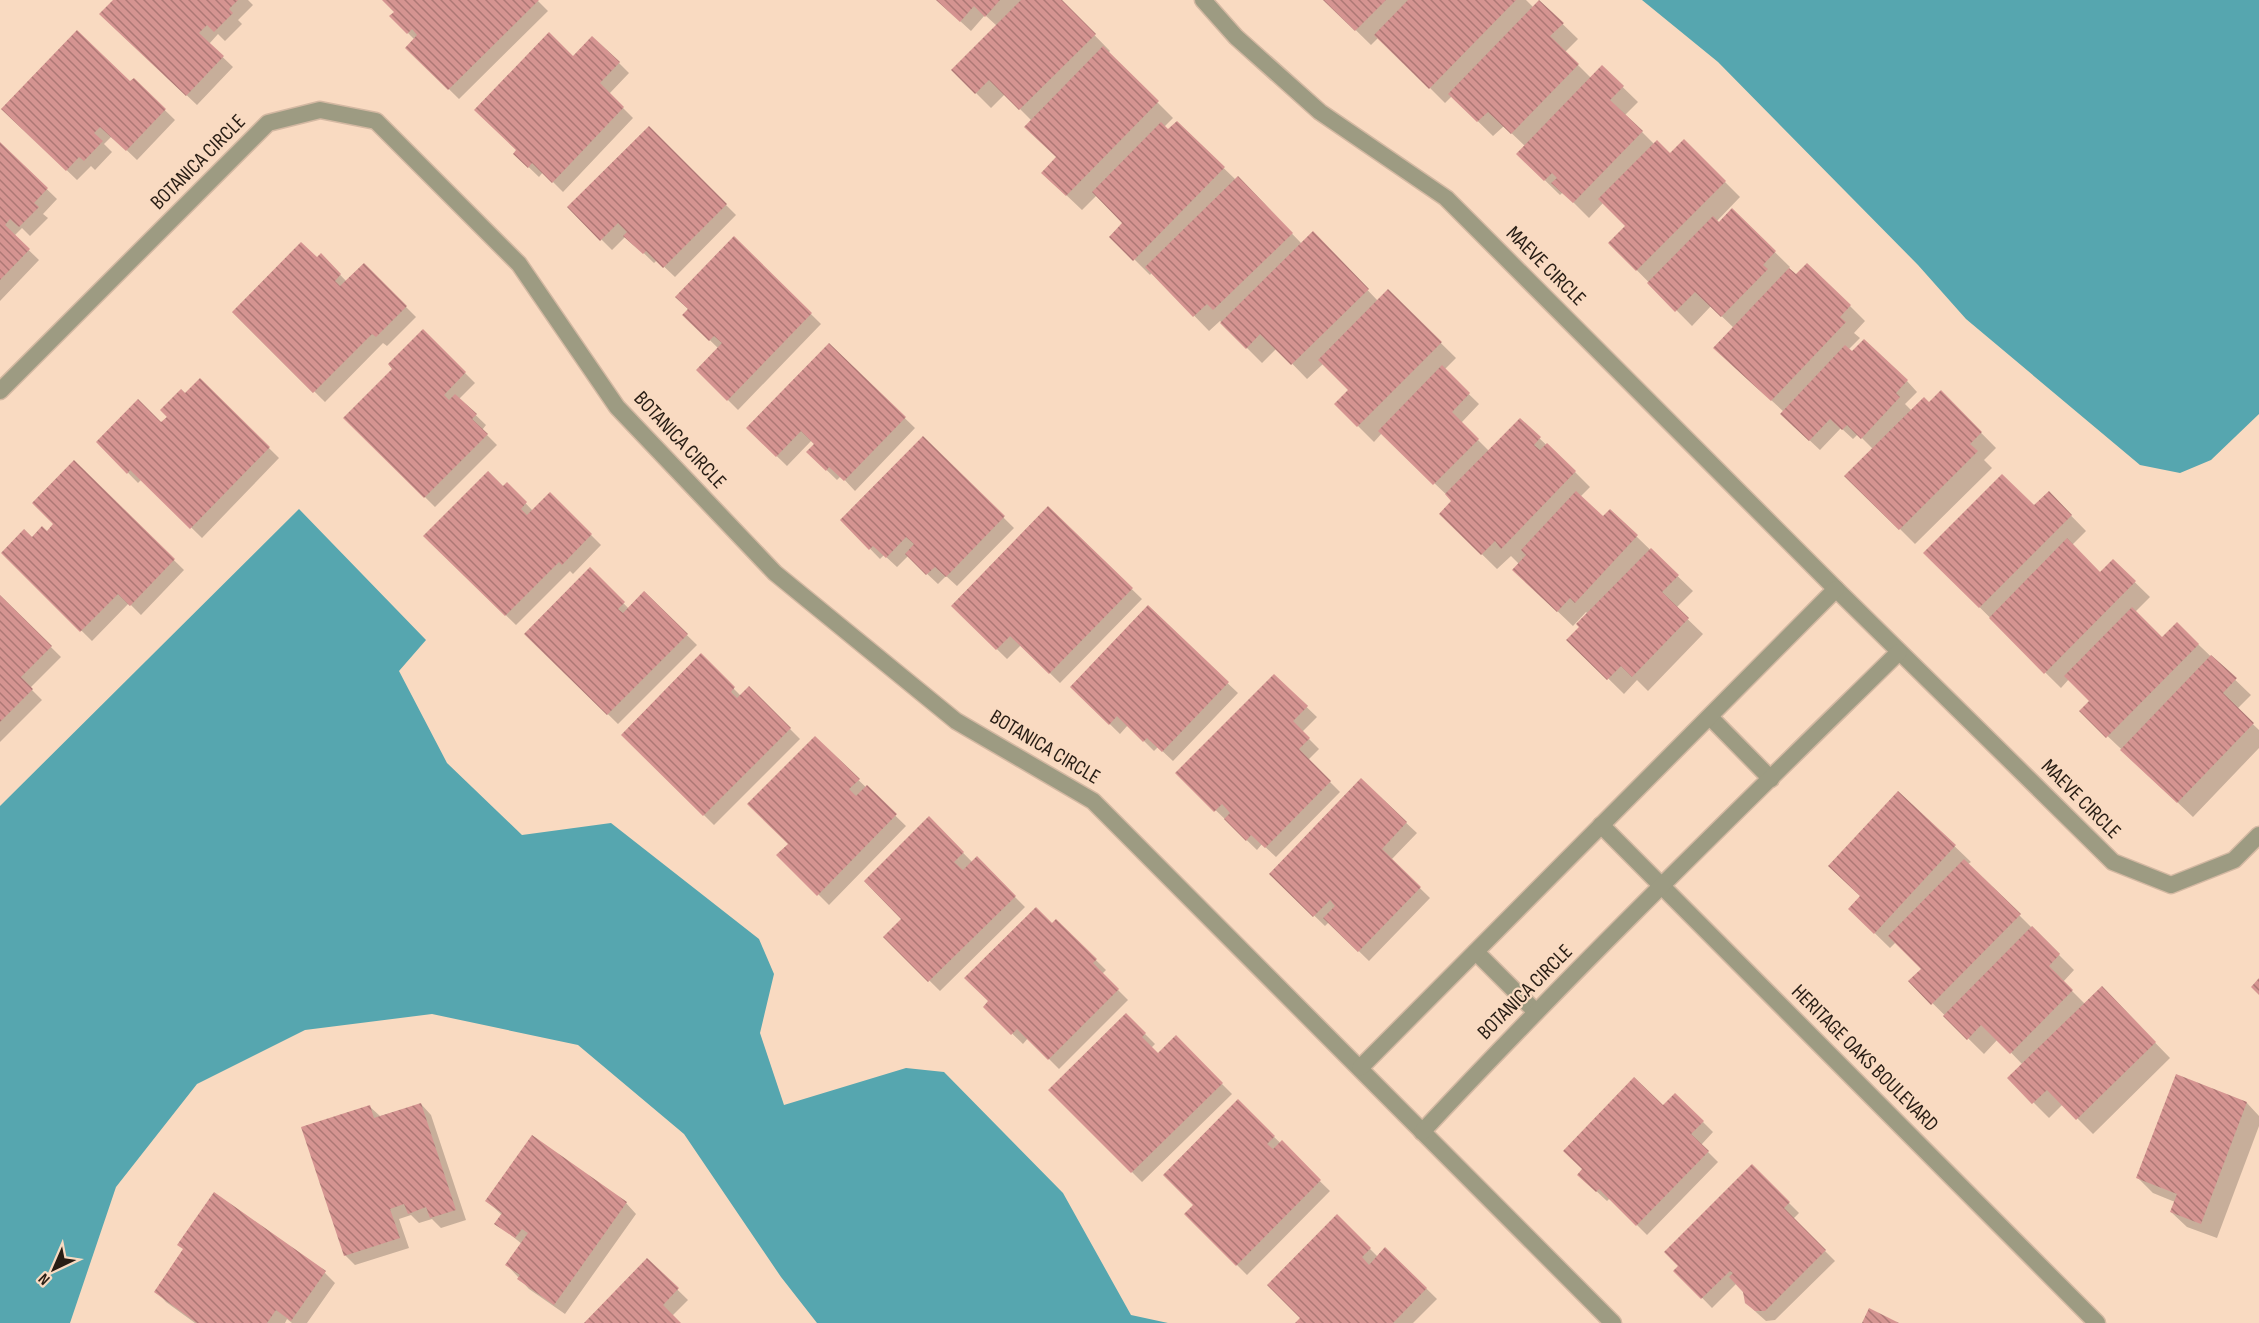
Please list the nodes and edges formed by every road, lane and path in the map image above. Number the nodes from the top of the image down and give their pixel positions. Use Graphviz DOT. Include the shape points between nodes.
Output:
graph roads {
  1 [pos="1203,0"];
  2 [pos="0,391"];
  3 [pos="1836,589"];
  4 [pos="1899,652"];
  5 [pos="1710,717"];
  6 [pos="1771,779"];
  7 [pos="1601,825"];
  8 [pos="2259,835"];
  9 [pos="1661,885"];
  10 [pos="1476,952"];
  11 [pos="1536,1012"];
  12 [pos="1360,1068"];
  13 [pos="1422,1132"];
  14 [pos="1613,1323"];
  15 [pos="2097,1323"];
  1 -- 3 [label="street, MAEVE CIRCLE" via="1236,37 1320,112 1446,198"];
  2 -- 12 [label="street, BOTANICA CIRCLE" via="268,123 320,111 376,121 519,264 616,407 775,573 956,721 1093,801"];
  3 -- 4 [label="street, MAEVE CIRCLE"];
  3 -- 5 [label="street"];
  4 -- 6 [label="street"];
  4 -- 8 [label="street, MAEVE CIRCLE" via="2113,862 2171,885 2235,860"];
  5 -- 6 [label="street"];
  5 -- 7 [label="street"];
  6 -- 9 [label="street"];
  7 -- 9 [label="street, HERITAGE OAKS BOULEVARD"];
  7 -- 10 [label="street"];
  9 -- 11 [label="street, BOTANICA CIRCLE"];
  9 -- 15 [label="street, HERITAGE OAKS BOULEVARD"];
  10 -- 11 [label="street"];
  10 -- 12 [label="street"];
  11 -- 13 [label="street, BOTANICA CIRCLE"];
  12 -- 13 [label="street, BOTANICA CIRCLE"];
  13 -- 14 [label="street, BOTANICA CIRCLE"];
}
